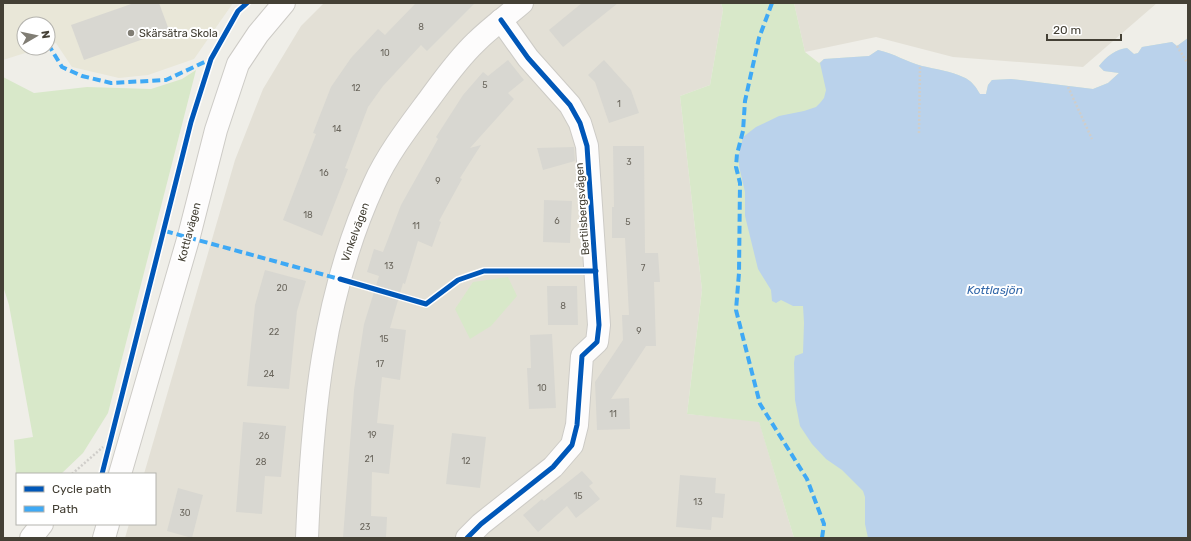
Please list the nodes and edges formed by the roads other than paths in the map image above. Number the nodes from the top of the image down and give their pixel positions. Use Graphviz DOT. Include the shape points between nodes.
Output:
graph roads {
  1 [pos="284,3"];
  2 [pos="522,3"];
  3 [pos="501,20"];
  4 [pos="115,467"];
  5 [pos="41,525"];
  6 [pos="108,525"];
  7 [pos="31,538"];
  8 [pos="104,538"];
  9 [pos="307,538"];
  10 [pos="467,538"];
  1 -- 4 [label="street, Kottlavägen" via="258,34 236,70 216,130 189,236"];
  2 -- 3 [label="street, Vinkelvägen"];
  3 -- 9 [label="street, Vinkelvägen" via="457,62 406,129 374,183 345,257 322,353 311,448"];
  3 -- 10 [label="street, Bertilsbergsvägen" via="528,58 570,105 586,140 599,325 597,342 582,356 577,424 572,445 553,467"];
  5 -- 7 [label="street"];
  6 -- 8 [label="street"];
}
